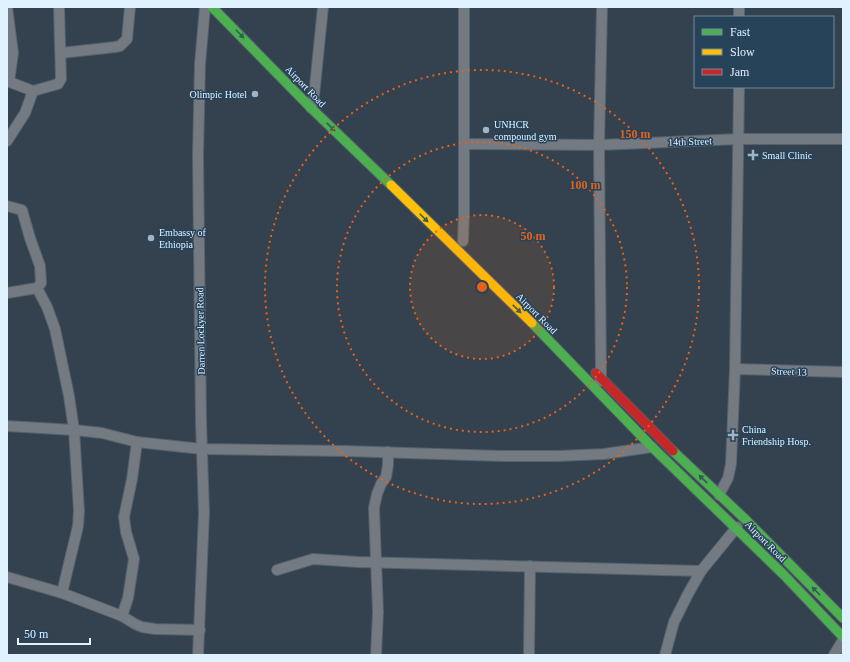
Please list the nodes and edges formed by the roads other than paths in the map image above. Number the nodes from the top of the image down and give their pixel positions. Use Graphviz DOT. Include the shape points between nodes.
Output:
graph roads {
  1 [pos="7,7"];
  2 [pos="59,7"];
  3 [pos="130,7"];
  4 [pos="205,7"];
  5 [pos="212,7"];
  6 [pos="323,7"];
  7 [pos="464,7"];
  8 [pos="602,7"];
  9 [pos="61,53"];
  10 [pos="8,81"];
  11 [pos="304,85"];
  12 [pos="739,88"];
  13 [pos="33,91"];
  14 [pos="314,96"];
  15 [pos="324,106"];
  16 [pos="311,108"];
  17 [pos="739,139"];
  18 [pos="843,139"];
  19 [pos="7,141"];
  20 [pos="464,144"];
  21 [pos="598,144"];
  22 [pos="7,206"];
  23 [pos="452,230"];
  24 [pos="466,244"];
  25 [pos="37,288"];
  26 [pos="7,293"];
  27 [pos="591,368"];
  28 [pos="735,369"];
  29 [pos="843,372"];
  30 [pos="602,378"];
  31 [pos="595,387"];
  32 [pos="7,426"];
  33 [pos="74,430"];
  34 [pos="137,442"];
  35 [pos="652,447"];
  36 [pos="202,449"];
  37 [pos="388,452"];
  38 [pos="720,495"];
  39 [pos="736,527"];
  40 [pos="376,562"];
  41 [pos="530,566"];
  42 [pos="277,570"];
  43 [pos="701,571"];
  44 [pos="7,577"];
  45 [pos="62,593"];
  46 [pos="842,615"];
  47 [pos="122,616"];
  48 [pos="200,630"];
  49 [pos="843,637"];
  50 [pos="843,640"];
  51 [pos="198,655"];
  52 [pos="376,655"];
  53 [pos="529,655"];
  54 [pos="665,655"];
  55 [pos="834,655"];
  1 -- 10 [label="street" via="13,53"];
  2 -- 9 [label="street"];
  3 -- 9 [label="street" via="127,40 120,46"];
  4 -- 36 [label="street, Darren Lockyer Road" via="200,64 198,155"];
  5 -- 16 [label="main road, Airport Road, one-way"];
  6 -- 14 [label="street"];
  7 -- 20 [label="street"];
  8 -- 21 [label="street"];
  9 -- 13 [label="street" via="61,79 58,84"];
  10 -- 13 [label="street"];
  11 -- 14 [label="main road, Airport Road"];
  12 -- 17 [label="street"];
  13 -- 19 [label="street" via="25,113"];
  14 -- 15 [label="main road, Airport Road"];
  14 -- 16 [label="street"];
  16 -- 31 [label="main road, Airport Road, one-way"];
  17 -- 18 [label="street, 14th Street"];
  17 -- 21 [label="street, 14th Street"];
  17 -- 28 [label="street"];
  20 -- 21 [label="street, 14th Street"];
  20 -- 24 [label="street"];
  21 -- 30 [label="street"];
  22 -- 25 [label="street" via="22,210 40,266 41,283"];
  23 -- 24 [label="main road"];
  25 -- 26 [label="street"];
  25 -- 33 [label="street" via="55,329"];
  27 -- 30 [label="main road, Airport Road"];
  28 -- 29 [label="street, Street 13"];
  28 -- 38 [label="street" via="731,464"];
  30 -- 31 [label="street"];
  38 -- 30 [label="main road, Airport Road, one-way"];
  31 -- 35 [label="main road, Airport Road"];
  32 -- 33 [label="street"];
  33 -- 34 [label="street" via="102,433"];
  33 -- 45 [label="street" via="78,526"];
  34 -- 36 [label="street"];
  34 -- 47 [label="street" via="124,517 134,559 128,598"];
  35 -- 37 [label="street" via="604,454 558,456"];
  35 -- 39 [label="main road, Airport Road"];
  36 -- 37 [label="street"];
  36 -- 48 [label="street, Darren Lockyer Road" via="204,513"];
  37 -- 40 [label="street" via="386,477 376,494 374,508"];
  46 -- 38 [label="main road, Airport Road, one-way"];
  39 -- 43 [label="street"];
  39 -- 49 [label="main road, Airport Road"];
  40 -- 41 [label="street"];
  40 -- 42 [label="street" via="313,559"];
  40 -- 52 [label="street"];
  41 -- 43 [label="street"];
  41 -- 53 [label="street"];
  43 -- 54 [label="street" via="674,622"];
  44 -- 45 [label="street"];
  45 -- 47 [label="street"];
  47 -- 48 [label="street" via="142,627"];
  48 -- 51 [label="street, Darren Lockyer Road"];
  50 -- 55 [label="street"];
}
